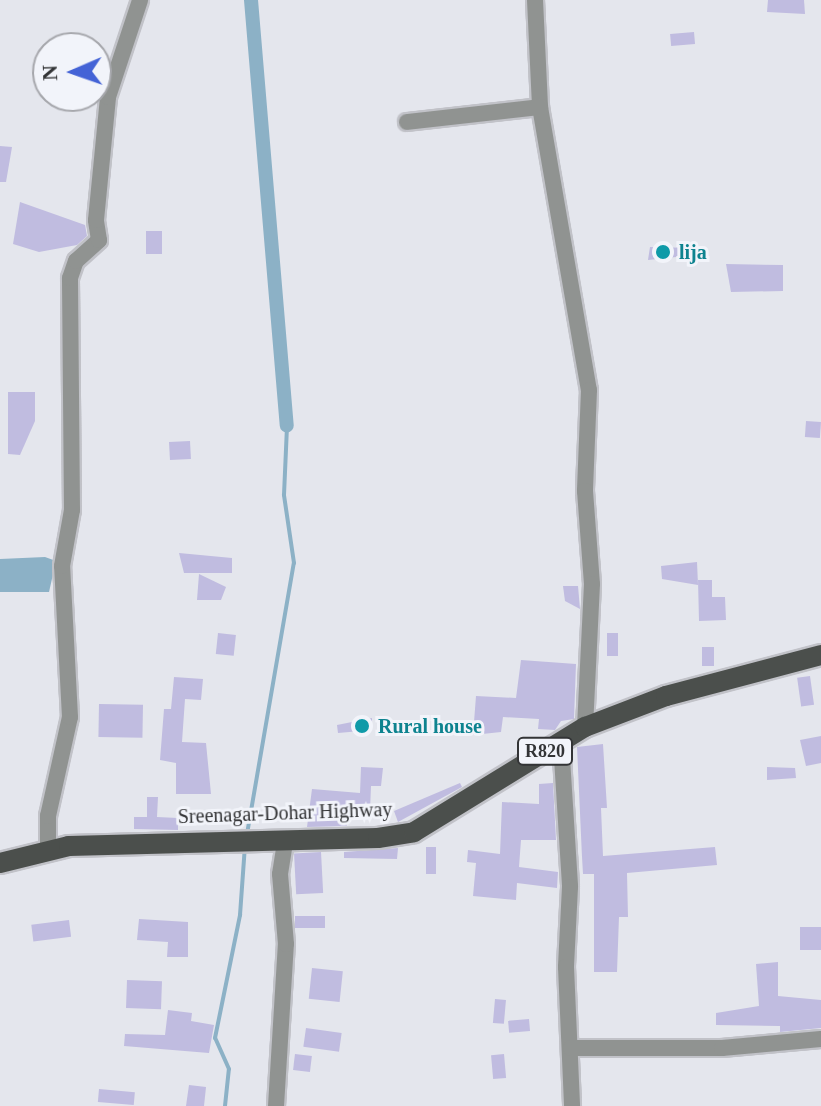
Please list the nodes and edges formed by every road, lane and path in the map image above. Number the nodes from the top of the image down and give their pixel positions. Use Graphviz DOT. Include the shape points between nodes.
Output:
graph roads {
  1 [pos="140,0"];
  2 [pos="535,0"];
  3 [pos="540,107"];
  4 [pos="407,122"];
  5 [pos="821,655"];
  6 [pos="585,727"];
  7 [pos="561,742"];
  8 [pos="280,841"];
  9 [pos="48,851"];
  10 [pos="0,863"];
  11 [pos="821,1039"];
  12 [pos="571,1048"];
  13 [pos="276,1106"];
  14 [pos="572,1106"];
  1 -- 9 [label="street" via="108,97 96,220 99,240 76,261 70,278 67,360 73,495 62,566 70,717 48,816"];
  2 -- 3 [label="street"];
  3 -- 4 [label="street"];
  3 -- 6 [label="street" via="589,390 585,491 592,584"];
  5 -- 6 [label="main road, Sreenagar-Dohar Highway / R820" via="666,696"];
  6 -- 7 [label="main road, Sreenagar-Dohar Highway / R820"];
  7 -- 8 [label="main road, Sreenagar-Dohar Highway / R820" via="414,832"];
  7 -- 12 [label="street" via="570,887 566,967"];
  8 -- 9 [label="main road, Sreenagar-Dohar Highway / R820" via="206,840"];
  8 -- 13 [label="street" via="286,944"];
  9 -- 10 [label="main road, Sreenagar-Dohar Highway / R820"];
  11 -- 12 [label="street" via="722,1048"];
  12 -- 14 [label="street"];
}
